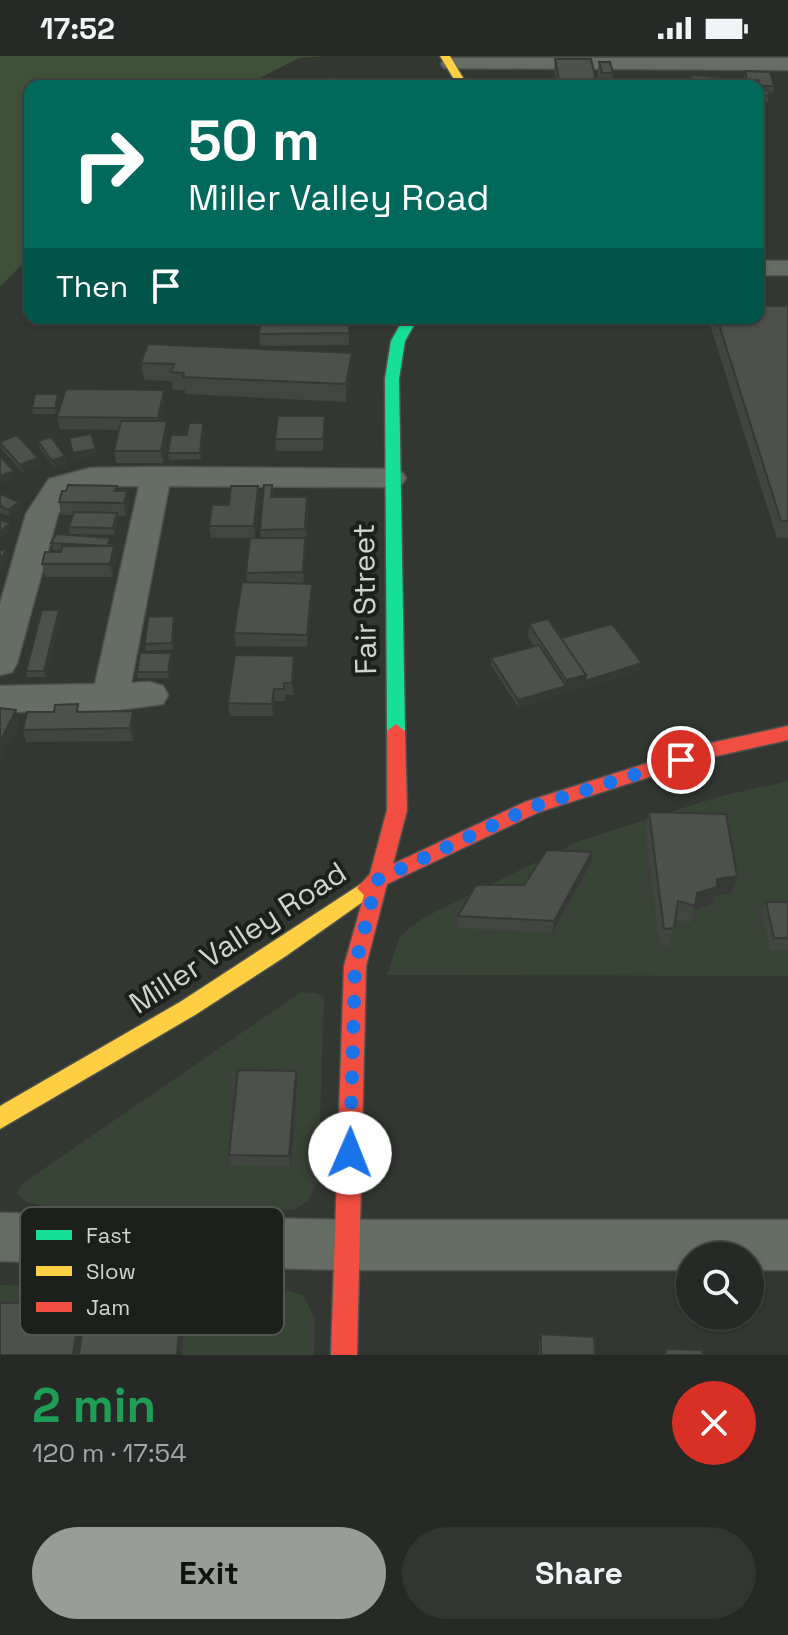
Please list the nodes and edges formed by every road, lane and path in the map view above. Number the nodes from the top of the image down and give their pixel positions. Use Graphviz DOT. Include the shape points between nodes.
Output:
graph roads {
  1 [pos="448,60"];
  2 [pos="788,64"];
  3 [pos="460,80"];
  4 [pos="764,268"];
  5 [pos="788,268"];
  6 [pos="408,324"];
  7 [pos="156,476"];
  8 [pos="391,478"];
  9 [pos="0,663"];
  10 [pos="150,695"];
  11 [pos="110,698"];
  12 [pos="0,699"];
  13 [pos="788,733"];
  14 [pos="377,880"];
  15 [pos="0,1118"];
  16 [pos="0,1237"];
  17 [pos="20,1237"];
  18 [pos="284,1244"];
  19 [pos="347,1245"];
  20 [pos="788,1245"];
  21 [pos="344,1355"];
  1 -- 2 [label="street"];
  1 -- 3 [label="street"];
  4 -- 5 [label="street"];
  6 -- 8 [label="street, Fair Street" via="398,341 392,379"];
  7 -- 8 [label="street"];
  7 -- 9 [label="street" via="90,477 60,486 42,514"];
  7 -- 11 [label="street"];
  8 -- 14 [label="street, Fair Street" via="397,810"];
  10 -- 11 [label="street"];
  11 -- 12 [label="street"];
  13 -- 14 [label="street, Miller Valley Road" via="711,750 532,807"];
  14 -- 15 [label="street, Miller Valley Road" via="325,919"];
  14 -- 19 [label="street, Fair Street" via="355,966"];
  16 -- 17 [label="street"];
  18 -- 19 [label="street"];
  19 -- 20 [label="street"];
  19 -- 21 [label="street, Fair Street"];
}
